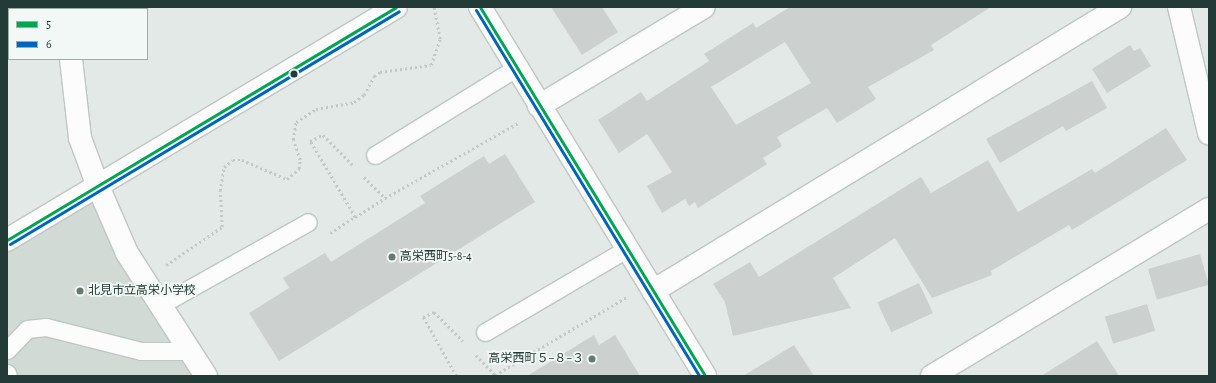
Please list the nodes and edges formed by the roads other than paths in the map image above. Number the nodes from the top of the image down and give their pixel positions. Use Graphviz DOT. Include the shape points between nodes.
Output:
graph roads {
  1 [pos="396,7"];
  2 [pos="480,7"];
  3 [pos="704,7"];
  4 [pos="1120,7"];
  5 [pos="1179,7"];
  6 [pos="71,60"];
  7 [pos="516,68"];
  8 [pos="540,108"];
  9 [pos="1209,133"];
  10 [pos="375,155"];
  11 [pos="97,184"];
  12 [pos="1209,209"];
  13 [pos="308,222"];
  14 [pos="7,240"];
  15 [pos="625,250"];
  16 [pos="653,291"];
  17 [pos="162,304"];
  18 [pos="485,332"];
  19 [pos="7,350"];
  20 [pos="191,351"];
  21 [pos="7,373"];
  22 [pos="8,376"];
  23 [pos="206,376"];
  24 [pos="705,376"];
  25 [pos="932,376"];
  1 -- 11 [label="street"];
  2 -- 7 [label="street"];
  3 -- 8 [label="street"];
  4 -- 16 [label="street"];
  5 -- 9 [label="street"];
  6 -- 11 [label="street" via="80,138"];
  7 -- 8 [label="street"];
  7 -- 10 [label="lane"];
  8 -- 15 [label="street"];
  11 -- 14 [label="street"];
  11 -- 17 [label="street" via="127,253"];
  12 -- 25 [label="street"];
  13 -- 17 [label="lane"];
  15 -- 16 [label="street"];
  15 -- 18 [label="lane"];
  16 -- 24 [label="street"];
  17 -- 20 [label="street"];
  19 -- 20 [label="lane" via="27,329 46,327 141,351"];
  20 -- 23 [label="street"];
  21 -- 22 [label="lane"];
}
